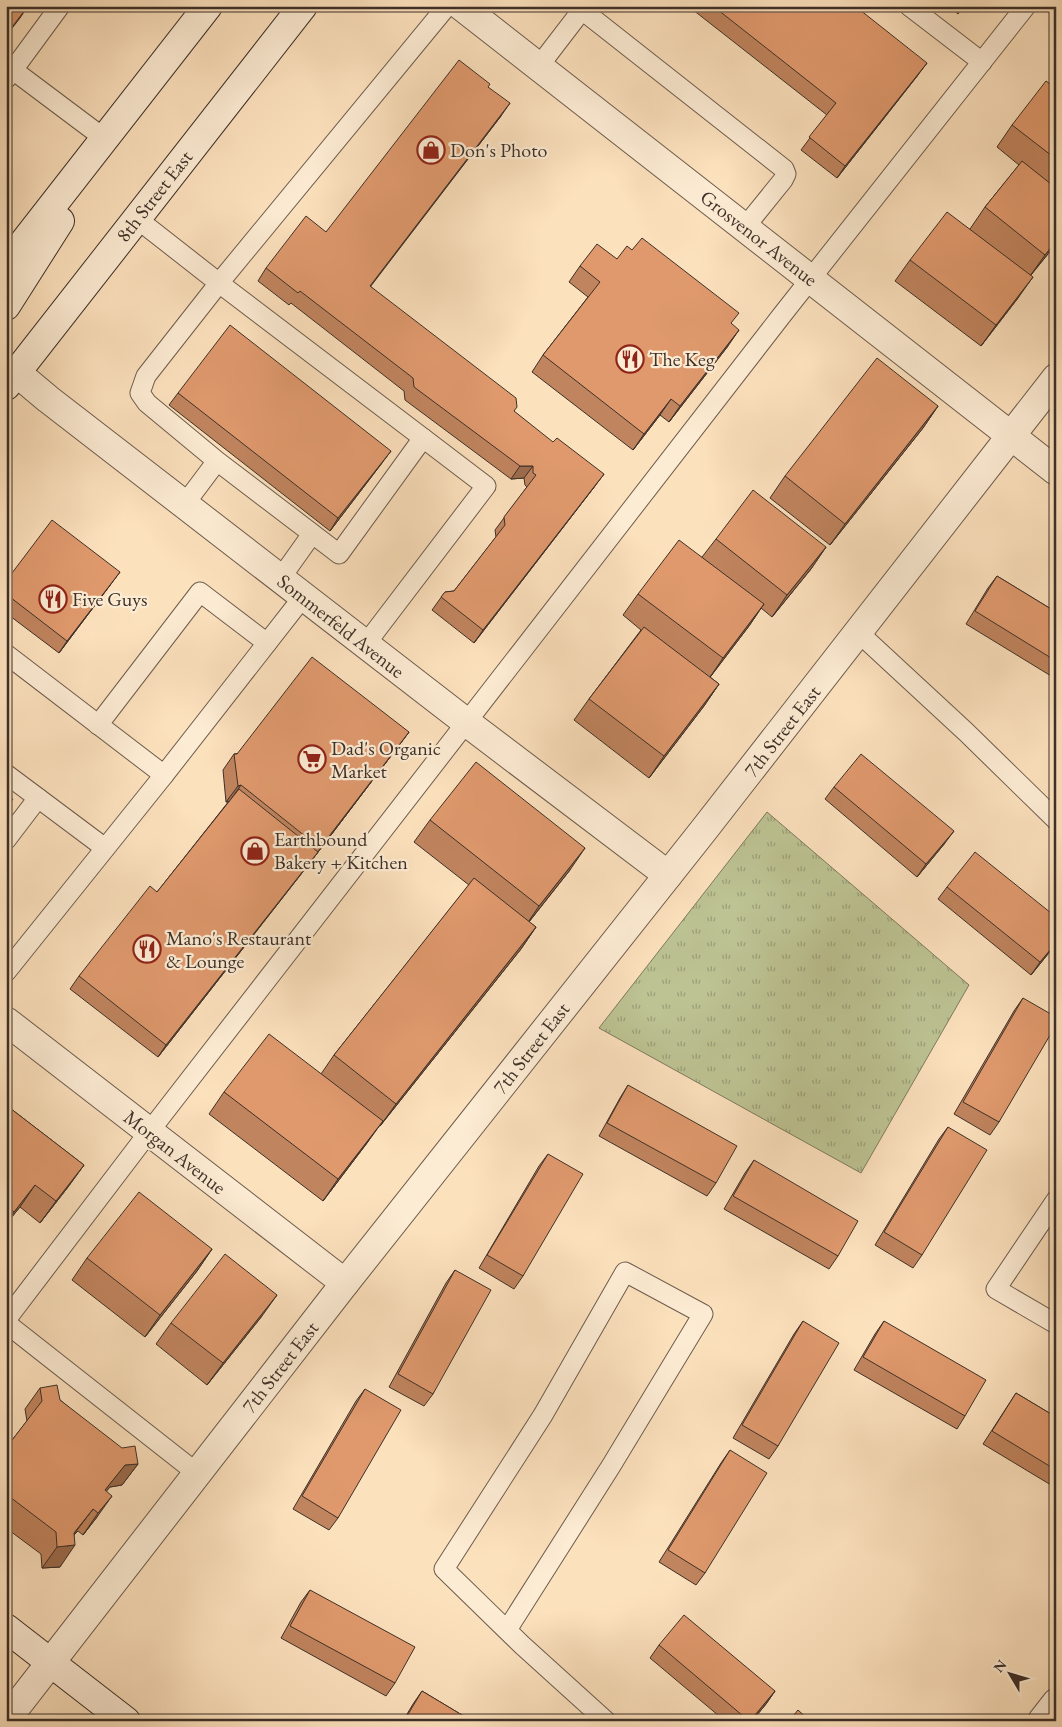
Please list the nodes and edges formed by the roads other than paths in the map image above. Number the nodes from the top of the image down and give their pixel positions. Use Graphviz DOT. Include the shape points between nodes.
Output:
graph roads {
  1 [pos="60,6"];
  2 [pos="208,6"];
  3 [pos="303,6"];
  4 [pos="447,6"];
  5 [pos="461,6"];
  6 [pos="909,6"];
  7 [pos="1026,6"];
  8 [pos="584,8"];
  9 [pos="982,62"];
  10 [pos="538,66"];
  11 [pos="10,74"];
  12 [pos="105,139"];
  13 [pos="136,218"];
  14 [pos="746,228"];
  15 [pos="6,265"];
  16 [pos="811,279"];
  17 [pos="219,283"];
  18 [pos="6,306"];
  19 [pos="10,374"];
  20 [pos="1056,378"];
  21 [pos="1010,436"];
  22 [pos="423,438"];
  23 [pos="217,461"];
  24 [pos="1056,471"];
  25 [pos="184,505"];
  26 [pos="312,534"];
  27 [pos="280,579"];
  28 [pos="302,597"];
  29 [pos="859,633"];
  30 [pos="267,643"];
  31 [pos="365,645"];
  32 [pos="6,654"];
  33 [pos="466,722"];
  34 [pos="98,725"];
  35 [pos="6,774"];
  36 [pos="164,776"];
  37 [pos="38,798"];
  38 [pos="1056,820"];
  39 [pos="6,840"];
  40 [pos="105,848"];
  41 [pos="668,875"];
  42 [pos="6,972"];
  43 [pos="6,1021"];
  44 [pos="149,1132"];
  45 [pos="1056,1200"];
  46 [pos="345,1283"];
  47 [pos="6,1322"];
  48 [pos="1056,1324"];
  49 [pos="198,1474"];
  50 [pos="6,1628"];
  51 [pos="507,1630"];
  52 [pos="51,1663"];
  53 [pos="1056,1703"];
  54 [pos="6,1720"];
  55 [pos="126,1721"];
  56 [pos="606,1721"];
  57 [pos="1042,1721"];
  1 -- 11 [label="lane"];
  2 -- 12 [label="street"];
  3 -- 13 [label="street, 8th Street East"];
  4 -- 17 [label="lane"];
  5 -- 10 [label="street, Grosvenor Avenue"];
  6 -- 9 [label="lane"];
  7 -- 9 [label="lane"];
  8 -- 10 [label="lane"];
  8 -- 14 [label="lane" via="784,169 784,180"];
  9 -- 16 [label="lane"];
  10 -- 14 [label="street, Grosvenor Avenue"];
  11 -- 12 [label="lane"];
  12 -- 15 [label="street"];
  12 -- 18 [label="street" via="78,179 68,207 51,236"];
  13 -- 17 [label="lane"];
  13 -- 19 [label="street, 8th Street East"];
  14 -- 16 [label="street, Grosvenor Avenue"];
  16 -- 21 [label="street, Grosvenor Avenue"];
  16 -- 33 [label="lane"];
  17 -- 22 [label="lane"];
  17 -- 23 [label="lane" via="146,376 140,393 147,403"];
  19 -- 25 [label="street, Sommerfeld Avenue"];
  20 -- 21 [label="street, 7th Street East"];
  21 -- 24 [label="street, Grosvenor Avenue"];
  21 -- 29 [label="street, 7th Street East"];
  22 -- 26 [label="lane" via="339,554"];
  22 -- 31 [label="lane" via="486,486"];
  23 -- 25 [label="lane"];
  23 -- 26 [label="lane"];
  25 -- 27 [label="street, Sommerfeld Avenue"];
  26 -- 27 [label="lane"];
  27 -- 28 [label="street, Sommerfeld Avenue"];
  28 -- 30 [label="lane"];
  28 -- 31 [label="street, Sommerfeld Avenue"];
  29 -- 38 [label="lane"];
  29 -- 41 [label="street, 7th Street East"];
  30 -- 34 [label="lane" via="200,592"];
  30 -- 36 [label="lane"];
  31 -- 33 [label="street, Sommerfeld Avenue"];
  32 -- 34 [label="lane"];
  33 -- 41 [label="street, Sommerfeld Avenue"];
  33 -- 44 [label="lane"];
  34 -- 36 [label="lane"];
  35 -- 37 [label="lane"];
  36 -- 40 [label="lane"];
  37 -- 39 [label="lane"];
  37 -- 40 [label="lane"];
  40 -- 42 [label="lane"];
  41 -- 46 [label="street, 7th Street East"];
  43 -- 44 [label="street, Morgan Avenue"];
  44 -- 46 [label="street, Morgan Avenue"];
  44 -- 47 [label="lane"];
  45 -- 48 [label="lane" via="996,1289"];
  46 -- 49 [label="street, 7th Street East"];
  47 -- 49 [label="lane"];
  49 -- 52 [label="street, 7th Street East"];
  50 -- 52 [label="street"];
  51 -- 51 [label="lane" via="444,1569 543,1415 625,1272 703,1314"];
  51 -- 56 [label="lane"];
  52 -- 54 [label="street, 7th Street East"];
  52 -- 55 [label="street"];
  53 -- 57 [label="street"];
}
